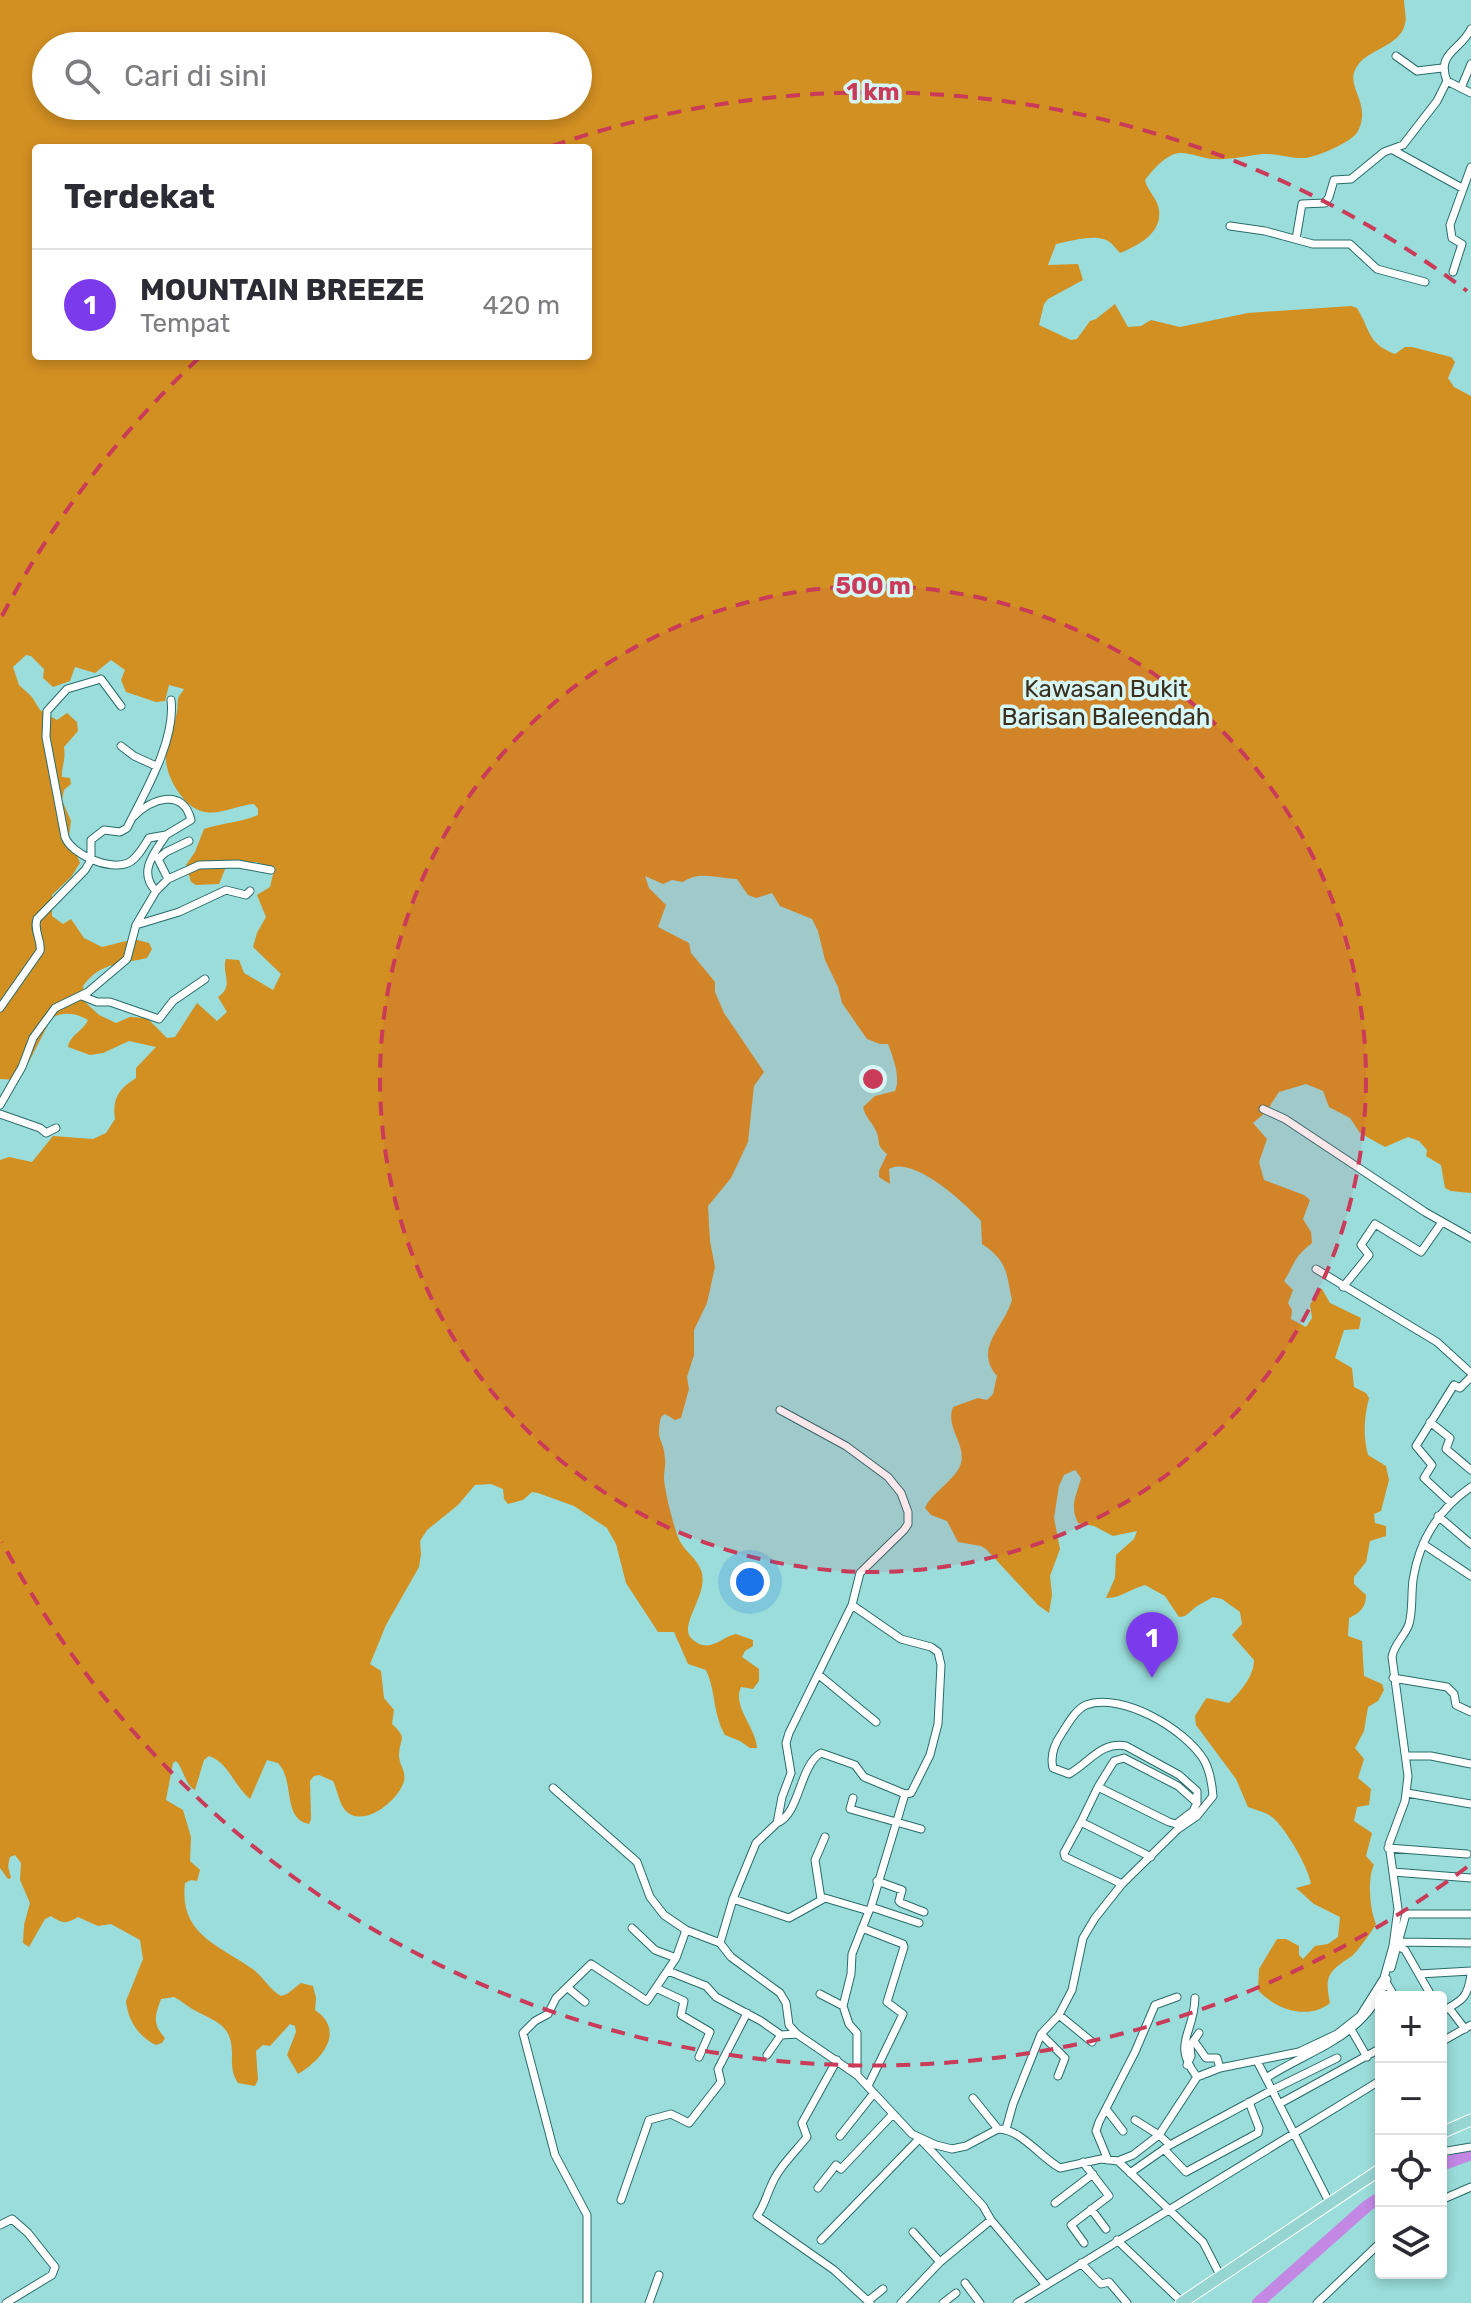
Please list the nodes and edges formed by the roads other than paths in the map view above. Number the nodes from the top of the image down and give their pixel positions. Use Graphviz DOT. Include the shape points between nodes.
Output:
graph roads {
  1 [pos="1471,29"];
  2 [pos="1396,56"];
  3 [pos="1471,64"];
  4 [pos="1442,68"];
  5 [pos="1447,81"];
  6 [pos="1461,88"];
  7 [pos="1471,93"];
  8 [pos="1393,150"];
  9 [pos="1471,167"];
  10 [pos="1462,188"];
  11 [pos="1230,226"];
  12 [pos="1296,239"];
  13 [pos="1453,272"];
  14 [pos="1425,282"];
  15 [pos="171,700"];
  16 [pos="121,706"];
  17 [pos="121,746"];
  18 [pos="156,766"];
  19 [pos="133,817"];
  20 [pos="166,835"];
  21 [pos="189,841"];
  22 [pos="91,860"];
  23 [pos="271,870"];
  24 [pos="168,879"];
  25 [pos="156,891"];
  26 [pos="250,891"];
  27 [pos="136,925"];
  28 [pos="205,979"];
  29 [pos="82,996"];
  30 [pos="0,1008"];
  31 [pos="0,1105"];
  32 [pos="1263,1109"];
  33 [pos="0,1114"];
  34 [pos="56,1128"];
  35 [pos="1442,1222"];
  36 [pos="1471,1238"];
  37 [pos="1316,1269"];
  38 [pos="1343,1287"];
  39 [pos="1471,1375"];
  40 [pos="780,1410"];
  41 [pos="1430,1422"];
  42 [pos="1471,1470"];
  43 [pos="1471,1487"];
  44 [pos="1451,1503"];
  45 [pos="1438,1516"];
  46 [pos="1423,1544"];
  47 [pos="1471,1544"];
  48 [pos="1471,1576"];
  49 [pos="852,1605"];
  50 [pos="819,1675"];
  51 [pos="1393,1678"];
  52 [pos="1471,1712"];
  53 [pos="876,1722"];
  54 [pos="1407,1756"];
  55 [pos="1471,1764"];
  56 [pos="1098,1787"];
  57 [pos="553,1788"];
  58 [pos="1407,1793"];
  59 [pos="905,1794"];
  60 [pos="853,1798"];
  61 [pos="1197,1803"];
  62 [pos="1471,1804"];
  63 [pos="1195,1813"];
  64 [pos="896,1822"];
  65 [pos="1081,1822"];
  66 [pos="777,1823"];
  67 [pos="921,1829"];
  68 [pos="825,1837"];
  69 [pos="1388,1848"];
  70 [pos="1467,1854"];
  71 [pos="1151,1857"];
  72 [pos="1393,1872"];
  73 [pos="1471,1878"];
  74 [pos="877,1881"];
  75 [pos="1122,1884"];
  76 [pos="733,1899"];
  77 [pos="821,1899"];
  78 [pos="870,1909"];
  79 [pos="924,1912"];
  80 [pos="1471,1914"];
  81 [pos="919,1923"];
  82 [pos="632,1928"];
  83 [pos="862,1928"];
  84 [pos="686,1930"];
  85 [pos="720,1943"];
  86 [pos="1471,1943"];
  87 [pos="1399,1944"];
  88 [pos="676,1958"];
  89 [pos="668,1971"];
  90 [pos="1471,1972"];
  91 [pos="1419,1974"];
  92 [pos="1386,1982"];
  93 [pos="568,1988"];
  94 [pos="656,1988"];
  95 [pos="1391,1991"];
  96 [pos="1429,1991"];
  97 [pos="820,1994"];
  98 [pos="1177,1997"];
  99 [pos="1195,1998"];
  100 [pos="585,2002"];
  101 [pos="843,2006"];
  102 [pos="1449,2008"];
  103 [pos="747,2013"];
  104 [pos="1059,2015"];
  105 [pos="1468,2027"];
  106 [pos="1352,2031"];
  107 [pos="1199,2033"];
  108 [pos="797,2034"];
  109 [pos="1041,2034"];
  110 [pos="781,2035"];
  111 [pos="1447,2039"];
  112 [pos="1194,2041"];
  113 [pos="1092,2042"];
  114 [pos="1375,2052"];
  115 [pos="767,2055"];
  116 [pos="699,2057"];
  117 [pos="1367,2057"];
  118 [pos="1337,2058"];
  119 [pos="837,2060"];
  120 [pos="1257,2061"];
  121 [pos="1187,2065"];
  122 [pos="1220,2068"];
  123 [pos="857,2075"];
  124 [pos="1058,2076"];
  125 [pos="1197,2077"];
  126 [pos="1266,2078"];
  127 [pos="1375,2084"];
  128 [pos="871,2090"];
  129 [pos="1272,2090"];
  130 [pos="973,2098"];
  131 [pos="1249,2102"];
  132 [pos="1279,2104"];
  133 [pos="1106,2109"];
  134 [pos="892,2115"];
  135 [pos="1135,2120"];
  136 [pos="1471,2120"];
  137 [pos="1002,2129"];
  138 [pos="1447,2130"];
  139 [pos="1123,2131"];
  140 [pos="1292,2133"];
  141 [pos="1159,2135"];
  142 [pos="840,2136"];
  143 [pos="921,2140"];
  144 [pos="1167,2147"];
  145 [pos="1471,2147"];
  146 [pos="1447,2151"];
  147 [pos="1108,2160"];
  148 [pos="1118,2161"];
  149 [pos="1083,2162"];
  150 [pos="1130,2173"];
  151 [pos="1375,2173"];
  152 [pos="1093,2174"];
  153 [pos="1471,2187"];
  154 [pos="818,2188"];
  155 [pos="1447,2197"];
  156 [pos="621,2200"];
  157 [pos="1055,2203"];
  158 [pos="1330,2204"];
  159 [pos="1091,2209"];
  160 [pos="1168,2210"];
  161 [pos="991,2220"];
  162 [pos="0,2225"];
  163 [pos="1106,2229"];
  164 [pos="913,2232"];
  165 [pos="821,2240"];
  166 [pos="1117,2240"];
  167 [pos="1084,2243"];
  168 [pos="1375,2248"];
  169 [pos="940,2262"];
  170 [pos="1081,2263"];
  171 [pos="659,2275"];
  172 [pos="1221,2277"];
  173 [pos="965,2283"];
  174 [pos="1045,2284"];
  175 [pos="883,2289"];
  176 [pos="956,2293"];
  177 [pos="869,2302"];
  178 [pos="6,2303"];
  179 [pos="587,2303"];
  180 [pos="649,2303"];
  181 [pos="901,2303"];
  182 [pos="943,2303"];
  183 [pos="980,2303"];
  184 [pos="1017,2303"];
  185 [pos="1127,2303"];
  186 [pos="1182,2303"];
  187 [pos="1317,2303"];
  1 -- 4 [label="street"];
  2 -- 4 [label="street" via="1417,71"];
  3 -- 6 [label="street"];
  4 -- 5 [label="street"];
  5 -- 6 [label="street"];
  5 -- 8 [label="street" via="1427,116"];
  6 -- 7 [label="street"];
  8 -- 10 [label="street"];
  8 -- 12 [label="street" via="1351,179 1334,180 1325,203 1302,204"];
  9 -- 10 [label="street"];
  10 -- 13 [label="street" via="1450,225 1452,238 1462,244"];
  11 -- 12 [label="street"];
  12 -- 14 [label="street" via="1350,244 1377,269"];
  15 -- 18 [label="street" via="172,714"];
  16 -- 22 [label="street" via="100,678 67,689 47,711 46,739 65,837 72,850"];
  17 -- 18 [label="street"];
  18 -- 19 [label="street"];
  19 -- 20 [label="street" via="164,799 179,801 191,820"];
  19 -- 22 [label="street" via="120,832 104,830 94,836"];
  20 -- 22 [label="street" via="149,838 126,864"];
  20 -- 25 [label="street" via="147,870"];
  21 -- 24 [label="street" via="158,859"];
  22 -- 30 [label="street" via="37,919 40,951"];
  23 -- 24 [label="street" via="199,865"];
  24 -- 25 [label="street"];
  25 -- 27 [label="street"];
  26 -- 27 [label="street" via="240,895 226,890"];
  27 -- 29 [label="street" via="127,959"];
  28 -- 29 [label="street" via="174,1000 159,1019"];
  29 -- 31 [label="street" via="56,1007 36,1032"];
  32 -- 35 [label="street"];
  33 -- 34 [label="street" via="46,1133"];
  35 -- 36 [label="street"];
  35 -- 38 [label="street" via="1421,1252 1375,1224 1361,1245 1369,1255"];
  37 -- 38 [label="street"];
  38 -- 39 [label="street" via="1437,1342"];
  39 -- 41 [label="street" via="1460,1388 1454,1385"];
  40 -- 49 [label="street" via="860,1455 888,1477 906,1503 908,1524 860,1573"];
  41 -- 42 [label="street" via="1450,1438 1445,1448"];
  41 -- 44 [label="street" via="1416,1448 1432,1465 1424,1478"];
  43 -- 44 [label="street"];
  44 -- 45 [label="street"];
  45 -- 46 [label="street"];
  45 -- 47 [label="street"];
  46 -- 48 [label="street"];
  46 -- 51 [label="street" via="1409,1624 1393,1651"];
  49 -- 50 [label="street"];
  49 -- 59 [label="street" via="901,1639 938,1652 938,1724 930,1755 911,1793"];
  50 -- 53 [label="street"];
  50 -- 66 [label="street" via="786,1743 791,1773"];
  51 -- 52 [label="street" via="1447,1687 1456,1705"];
  51 -- 54 [label="street"];
  54 -- 55 [label="street"];
  54 -- 58 [label="street"];
  56 -- 61 [label="street" via="1114,1761 1124,1758 1178,1786"];
  56 -- 63 [label="street" via="1173,1823"];
  56 -- 65 [label="street"];
  57 -- 84 [label="street" via="637,1862 650,1897"];
  58 -- 62 [label="street"];
  58 -- 69 [label="street"];
  59 -- 64 [label="street"];
  59 -- 66 [label="street" via="864,1777 855,1765 821,1753"];
  60 -- 64 [label="street" via="850,1809"];
  61 -- 63 [label="street"];
  61 -- 63 [label="street" via="1197,1791 1188,1782 1126,1746 1104,1747 1072,1773 1061,1773 1051,1762 1058,1738 1078,1710 1106,1702 1145,1713 1177,1730 1211,1777 1213,1796"];
  63 -- 71 [label="street"];
  64 -- 67 [label="street"];
  64 -- 74 [label="street"];
  65 -- 71 [label="street"];
  65 -- 75 [label="street" via="1065,1857"];
  66 -- 76 [label="street" via="756,1843"];
  68 -- 77 [label="street" via="815,1860"];
  69 -- 70 [label="street"];
  69 -- 72 [label="street"];
  71 -- 75 [label="street"];
  72 -- 73 [label="street"];
  72 -- 120 [label="street" via="1398,1909 1393,1946 1384,1978 1366,2008 1318,2044"];
  74 -- 78 [label="street"];
  74 -- 79 [label="street" via="902,1890 899,1901"];
  75 -- 104 [label="street" via="1083,1938 1072,1990"];
  76 -- 77 [label="street" via="789,1918"];
  76 -- 85 [label="street"];
  77 -- 78 [label="street"];
  78 -- 81 [label="street"];
  78 -- 83 [label="street"];
  80 -- 87 [label="street" via="1406,1914"];
  82 -- 88 [label="street" via="655,1950"];
  83 -- 101 [label="street"];
  83 -- 128 [label="street" via="904,1945 887,2000 903,2014"];
  84 -- 85 [label="street"];
  84 -- 88 [label="street"];
  85 -- 108 [label="street" via="780,1993"];
  86 -- 87 [label="street"];
  87 -- 91 [label="street"];
  87 -- 92 [label="street"];
  88 -- 89 [label="street"];
  89 -- 94 [label="street"];
  89 -- 103 [label="street" via="706,1986"];
  90 -- 91 [label="street"];
  90 -- 102 [label="street" via="1466,1997"];
  91 -- 96 [label="street"];
  92 -- 95 [label="street"];
  92 -- 106 [label="street"];
  93 -- 94 [label="street" via="592,1964 644,2000"];
  93 -- 100 [label="street"];
  93 -- 179 [label="street" via="548,2014 523,2033 555,2155 587,2215"];
  94 -- 116 [label="street" via="684,2001 681,2015 710,2032"];
  97 -- 101 [label="street"];
  98 -- 133 [label="street" via="1155,2005"];
  99 -- 121 [label="street" via="1183,2044"];
  101 -- 123 [label="street" via="857,2033"];
  102 -- 105 [label="street"];
  103 -- 110 [label="street"];
  103 -- 156 [label="street" via="718,2069 721,2082 689,2123 671,2114 649,2120"];
  104 -- 109 [label="street"];
  104 -- 113 [label="street"];
  105 -- 111 [label="street"];
  106 -- 117 [label="street"];
  106 -- 126 [label="street"];
  107 -- 112 [label="street"];
  108 -- 110 [label="street"];
  108 -- 119 [label="street"];
  109 -- 124 [label="street" via="1065,2058"];
  109 -- 137 [label="street"];
  110 -- 115 [label="street"];
  112 -- 121 [label="street"];
  112 -- 122 [label="street" via="1206,2058 1217,2058"];
  114 -- 117 [label="street"];
  117 -- 132 [label="street"];
  118 -- 129 [label="street"];
  119 -- 123 [label="street"];
  119 -- 177 [label="street" via="802,2123 807,2137 777,2176 757,2216 834,2270"];
  120 -- 122 [label="street"];
  120 -- 126 [label="street"];
  121 -- 125 [label="street"];
  122 -- 125 [label="street"];
  123 -- 128 [label="street"];
  125 -- 141 [label="street"];
  126 -- 129 [label="street"];
  127 -- 140 [label="street"];
  128 -- 134 [label="street"];
  128 -- 142 [label="street"];
  129 -- 131 [label="street"];
  129 -- 132 [label="street"];
  130 -- 137 [label="street"];
  131 -- 144 [label="street"];
  131 -- 144 [label="street" via="1258,2133 1186,2172"];
  132 -- 140 [label="street"];
  133 -- 139 [label="street"];
  133 -- 147 [label="street" via="1096,2131"];
  134 -- 143 [label="street"];
  134 -- 154 [label="street"];
  135 -- 141 [label="street"];
  136 -- 138 [label="main road"];
  137 -- 143 [label="street" via="952,2149"];
  137 -- 149 [label="street" via="1060,2168"];
  140 -- 158 [label="street"];
  140 -- 160 [label="street"];
  141 -- 144 [label="street"];
  141 -- 148 [label="street"];
  143 -- 161 [label="street"];
  143 -- 165 [label="street"];
  144 -- 150 [label="street"];
  145 -- 146 [label="street"];
  147 -- 148 [label="street"];
  147 -- 149 [label="street"];
  148 -- 150 [label="street"];
  149 -- 152 [label="street"];
  150 -- 160 [label="street"];
  151 -- 158 [label="main road"];
  152 -- 157 [label="street"];
  152 -- 159 [label="street" via="1109,2196"];
  153 -- 155 [label="street"];
  158 -- 172 [label="main road"];
  159 -- 163 [label="street"];
  159 -- 167 [label="street" via="1071,2225"];
  160 -- 166 [label="street"];
  160 -- 172 [label="street" via="1203,2242"];
  161 -- 169 [label="street"];
  161 -- 174 [label="street"];
  162 -- 178 [label="street" via="12,2219 55,2267 52,2275"];
  164 -- 169 [label="street"];
  166 -- 170 [label="street"];
  166 -- 186 [label="street"];
  168 -- 187 [label="street"];
  169 -- 181 [label="street"];
  170 -- 174 [label="street"];
  170 -- 185 [label="street" via="1101,2284 1109,2282"];
  171 -- 180 [label="street"];
  172 -- 186 [label="main road"];
  173 -- 183 [label="street"];
  174 -- 184 [label="street"];
  175 -- 177 [label="street"];
  176 -- 182 [label="street"];
}
